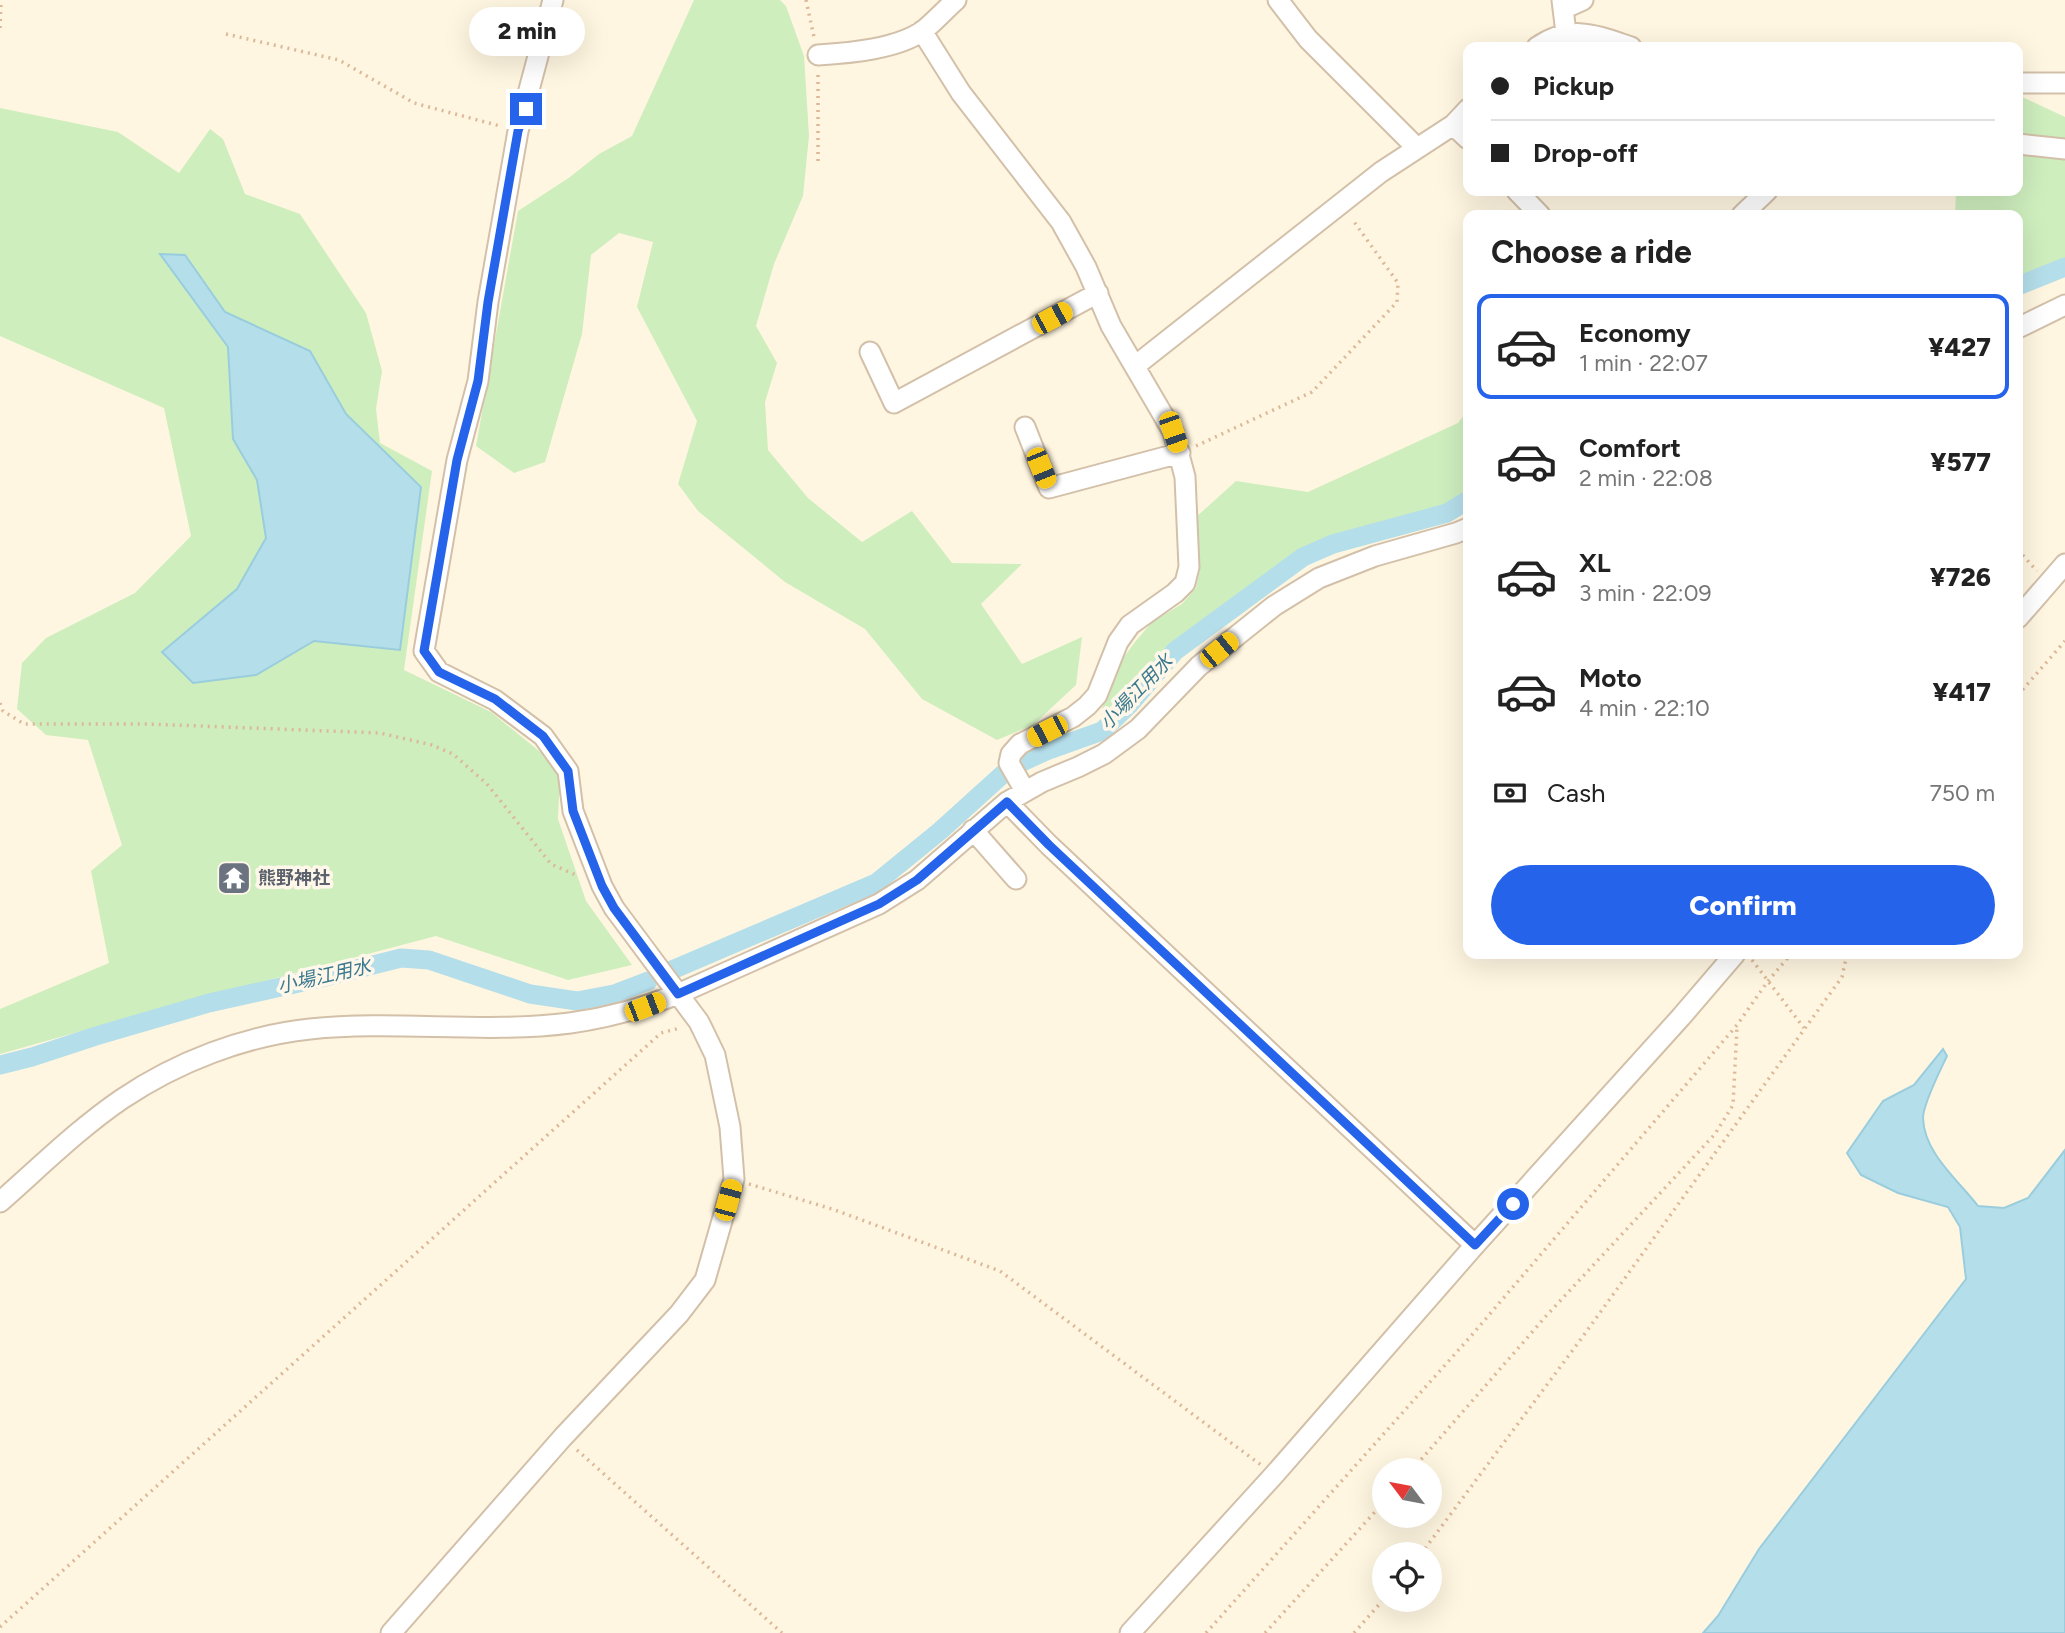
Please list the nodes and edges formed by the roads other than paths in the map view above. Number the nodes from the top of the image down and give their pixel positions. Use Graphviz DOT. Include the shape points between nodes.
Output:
graph roads {
  1 [pos="553,0"];
  2 [pos="956,0"];
  3 [pos="1279,0"];
  4 [pos="1583,0"];
  5 [pos="1563,4"];
  6 [pos="922,31"];
  7 [pos="1566,33"];
  8 [pos="1544,42"];
  9 [pos="1614,42"];
  10 [pos="818,55"];
  11 [pos="2023,83"];
  12 [pos="2065,83"];
  13 [pos="1463,114"];
  14 [pos="1453,125"];
  15 [pos="1463,134"];
  16 [pos="2023,145"];
  17 [pos="1417,148"];
  18 [pos="2065,149"];
  19 [pos="1522,196"];
  20 [pos="1762,196"];
  21 [pos="1535,210"];
  22 [pos="1747,210"];
  23 [pos="1098,293"];
  24 [pos="2065,304"];
  25 [pos="2023,325"];
  26 [pos="870,352"];
  27 [pos="1135,366"];
  28 [pos="1025,427"];
  29 [pos="1180,453"];
  30 [pos="1463,530"];
  31 [pos="2065,564"];
  32 [pos="2023,612"];
  33 [pos="1025,791"];
  34 [pos="1007,802"];
  35 [pos="973,830"];
  36 [pos="1016,879"];
  37 [pos="1731,959"];
  38 [pos="678,994"];
  39 [pos="0,1202"];
  40 [pos="1475,1245"];
  41 [pos="391,1633"];
  42 [pos="1130,1633"];
  1 -- 38 [label="street" via="518,131 478,381 457,460 424,651 439,672 495,699 543,736 568,771 573,811 602,886"];
  2 -- 6 [label="street"];
  3 -- 17 [label="street" via="1308,39"];
  4 -- 5 [label="street"];
  5 -- 7 [label="street"];
  6 -- 10 [label="street" via="894,43"];
  6 -- 23 [label="street" via="961,93 1061,222"];
  7 -- 8 [label="street"];
  7 -- 9 [label="street"];
  11 -- 12 [label="street"];
  13 -- 14 [label="street"];
  14 -- 15 [label="street"];
  14 -- 17 [label="street"];
  16 -- 18 [label="street"];
  17 -- 27 [label="street"];
  19 -- 21 [label="street"];
  20 -- 22 [label="street"];
  23 -- 26 [label="street" via="894,403"];
  23 -- 27 [label="street"];
  24 -- 25 [label="street"];
  27 -- 29 [label="street"];
  28 -- 29 [label="street" via="1049,488"];
  29 -- 33 [label="street" via="1189,567 1185,583 1130,625 1118,642 1097,695 1087,706 1073,718 1020,744 1011,754 1009,763"];
  30 -- 33 [label="street" via="1319,578 1274,606 1199,666 1138,729 1104,754"];
  31 -- 32 [label="street"];
  33 -- 34 [label="street"];
  34 -- 35 [label="street"];
  34 -- 40 [label="street"];
  35 -- 36 [label="street"];
  35 -- 38 [label="street" via="917,880 879,904"];
  37 -- 40 [label="street"];
  38 -- 39 [label="street" via="645,1007 568,1023 310,1029 233,1046 163,1075 123,1098"];
  38 -- 41 [label="street" via="715,1055 730,1127 734,1179 705,1280"];
  40 -- 42 [label="street"];
}
